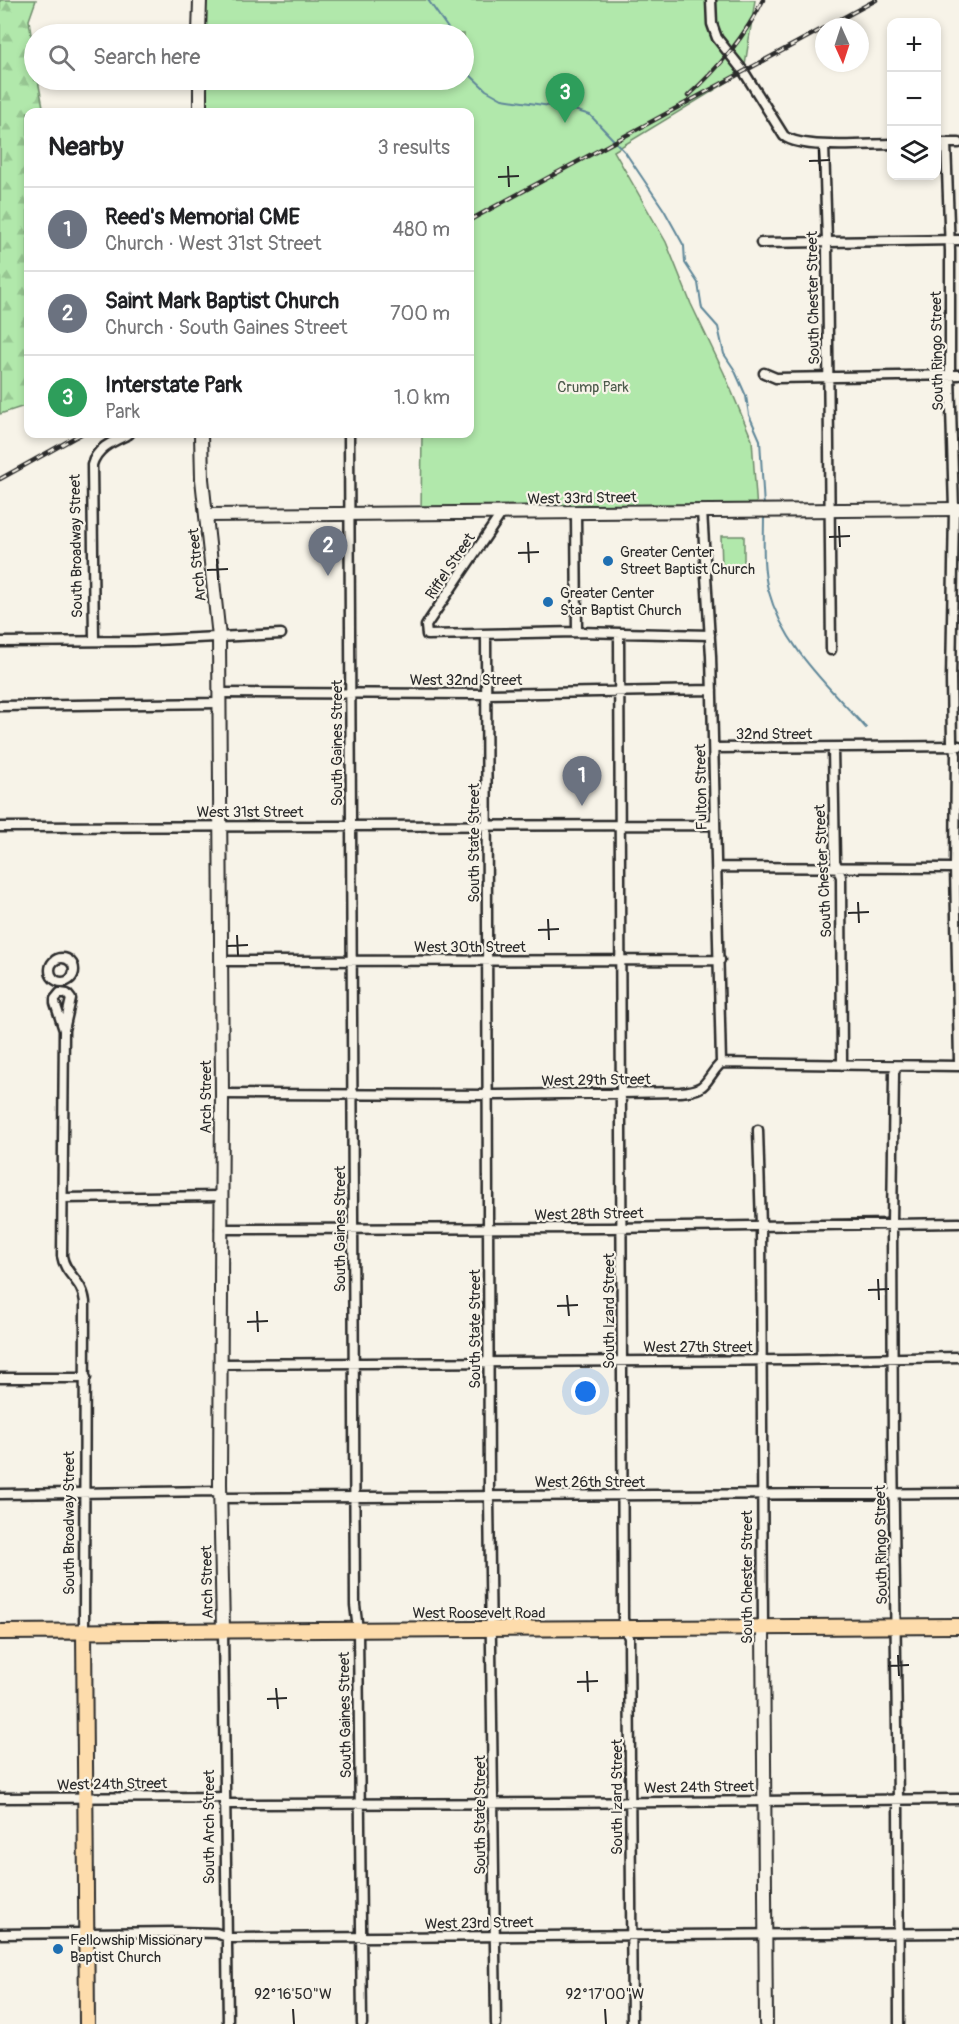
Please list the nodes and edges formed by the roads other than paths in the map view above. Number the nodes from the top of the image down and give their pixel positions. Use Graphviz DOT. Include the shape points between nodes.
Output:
graph roads {
  1 [pos="200,0"];
  2 [pos="711,0"];
  3 [pos="199,24"];
  4 [pos="200,90"];
  5 [pos="200,108"];
  6 [pos="941,143"];
  7 [pos="959,143"];
  8 [pos="887,144"];
  9 [pos="824,145"];
  10 [pos="954,240"];
  11 [pos="827,241"];
  12 [pos="761,243"];
  13 [pos="764,373"];
  14 [pos="954,375"];
  15 [pos="829,378"];
  16 [pos="122,438"];
  17 [pos="201,438"];
  18 [pos="350,438"];
  19 [pos="957,509"];
  20 [pos="702,511"];
  21 [pos="829,511"];
  22 [pos="350,513"];
  23 [pos="576,513"];
  24 [pos="501,514"];
  25 [pos="206,515"];
  26 [pos="956,626"];
  27 [pos="577,632"];
  28 [pos="281,634"];
  29 [pos="486,634"];
  30 [pos="619,634"];
  31 [pos="710,635"];
  32 [pos="219,638"];
  33 [pos="94,641"];
  34 [pos="0,642"];
  35 [pos="831,650"];
  36 [pos="712,690"];
  37 [pos="620,692"];
  38 [pos="351,693"];
  39 [pos="487,694"];
  40 [pos="220,698"];
  41 [pos="0,706"];
  42 [pos="956,747"];
  43 [pos="714,748"];
  44 [pos="833,748"];
  45 [pos="487,825"];
  46 [pos="716,825"];
  47 [pos="351,826"];
  48 [pos="620,826"];
  49 [pos="0,827"];
  50 [pos="220,827"];
  51 [pos="717,867"];
  52 [pos="836,867"];
  53 [pos="955,868"];
  54 [pos="352,960"];
  55 [pos="720,960"];
  56 [pos="220,961"];
  57 [pos="487,961"];
  58 [pos="621,961"];
  59 [pos="62,983"];
  60 [pos="63,993"];
  61 [pos="64,1030"];
  62 [pos="959,1061"];
  63 [pos="721,1063"];
  64 [pos="842,1065"];
  65 [pos="896,1066"];
  66 [pos="959,1066"];
  67 [pos="621,1093"];
  68 [pos="222,1094"];
  69 [pos="353,1094"];
  70 [pos="487,1095"];
  71 [pos="758,1130"];
  72 [pos="220,1196"];
  73 [pos="63,1198"];
  74 [pos="959,1223"];
  75 [pos="892,1224"];
  76 [pos="761,1226"];
  77 [pos="622,1227"];
  78 [pos="353,1228"];
  79 [pos="488,1228"];
  80 [pos="220,1229"];
  81 [pos="959,1357"];
  82 [pos="893,1359"];
  83 [pos="761,1360"];
  84 [pos="488,1361"];
  85 [pos="622,1361"];
  86 [pos="354,1363"];
  87 [pos="221,1364"];
  88 [pos="0,1378"];
  89 [pos="86,1378"];
  90 [pos="86,1493"];
  91 [pos="894,1493"];
  92 [pos="959,1493"];
  93 [pos="0,1494"];
  94 [pos="762,1494"];
  95 [pos="220,1495"];
  96 [pos="623,1496"];
  97 [pos="355,1497"];
  98 [pos="489,1497"];
  99 [pos="959,1626"];
  100 [pos="897,1627"];
  101 [pos="625,1628"];
  102 [pos="763,1628"];
  103 [pos="490,1629"];
  104 [pos="223,1630"];
  105 [pos="358,1630"];
  106 [pos="84,1631"];
  107 [pos="0,1632"];
  108 [pos="0,1798"];
  109 [pos="85,1798"];
  110 [pos="898,1799"];
  111 [pos="959,1799"];
  112 [pos="224,1800"];
  113 [pos="764,1800"];
  114 [pos="631,1801"];
  115 [pos="493,1802"];
  116 [pos="360,1803"];
  117 [pos="959,1933"];
  118 [pos="0,1934"];
  119 [pos="87,1934"];
  120 [pos="898,1934"];
  121 [pos="766,1935"];
  122 [pos="225,1936"];
  123 [pos="631,1936"];
  124 [pos="495,1937"];
  125 [pos="360,1938"];
  126 [pos="87,2024"];
  127 [pos="228,2024"];
  128 [pos="362,2024"];
  129 [pos="496,2024"];
  130 [pos="632,2024"];
  131 [pos="766,2024"];
  132 [pos="899,2024"];
  1 -- 3 [label="main road"];
  2 -- 9 [label="street" via="717,38 744,72 784,136"];
  4 -- 5 [label="main road"];
  6 -- 7 [label="street"];
  6 -- 10 [label="street, South Ringo Street"];
  8 -- 9 [label="street"];
  9 -- 11 [label="street, South Chester Street"];
  10 -- 11 [label="street"];
  10 -- 14 [label="street, South Ringo Street"];
  11 -- 12 [label="street"];
  11 -- 15 [label="street, South Chester Street"];
  13 -- 15 [label="street" via="776,378"];
  14 -- 15 [label="street"];
  14 -- 19 [label="street, South Ringo Street"];
  15 -- 21 [label="street, South Chester Street"];
  16 -- 33 [label="street, South Broadway Street" via="102,449 92,465"];
  17 -- 25 [label="main road, Arch Street"];
  18 -- 22 [label="street, South Gaines Street"];
  19 -- 21 [label="main road, West 33rd Street"];
  19 -- 26 [label="street, South Ringo Street"];
  20 -- 21 [label="main road, West 33rd Street"];
  20 -- 23 [label="main road, West 33rd Street"];
  20 -- 31 [label="street, Fulton Street"];
  21 -- 35 [label="street, South Chester Street"];
  22 -- 24 [label="main road, West 33rd Street"];
  22 -- 25 [label="main road, West 33rd Street"];
  22 -- 38 [label="street, South Gaines Street"];
  23 -- 24 [label="main road, West 33rd Street"];
  23 -- 27 [label="street"];
  24 -- 29 [label="street, Riffel Street" via="426,626 427,635"];
  25 -- 32 [label="main road, Arch Street"];
  26 -- 42 [label="street, South Ringo Street" via="951,679 952,741"];
  27 -- 29 [label="street"];
  27 -- 30 [label="street"];
  28 -- 32 [label="street"];
  29 -- 39 [label="street, South State Street"];
  30 -- 31 [label="street"];
  30 -- 37 [label="street, South Izard Street"];
  31 -- 36 [label="street, Fulton Street"];
  32 -- 33 [label="street"];
  32 -- 40 [label="main road, Arch Street"];
  33 -- 34 [label="street"];
  36 -- 37 [label="street, West 32nd Street"];
  36 -- 43 [label="street, Fulton Street"];
  37 -- 39 [label="street, West 32nd Street"];
  37 -- 48 [label="street, South Izard Street"];
  38 -- 39 [label="street, West 32nd Street"];
  38 -- 40 [label="street, West 32nd Street"];
  38 -- 47 [label="street, South Gaines Street"];
  39 -- 45 [label="street, South State Street"];
  40 -- 41 [label="street, West 32nd Street"];
  40 -- 50 [label="main road, Arch Street"];
  42 -- 44 [label="street"];
  42 -- 53 [label="street, South Ringo Street"];
  43 -- 44 [label="street, 32nd Street"];
  43 -- 46 [label="street, Fulton Street"];
  44 -- 52 [label="street, South Chester Street"];
  45 -- 47 [label="street, West 31st Street"];
  45 -- 48 [label="street, West 31st Street"];
  45 -- 57 [label="street, South State Street"];
  46 -- 48 [label="street, West 31st Street"];
  46 -- 51 [label="street, Fulton Street"];
  47 -- 50 [label="street, West 31st Street"];
  47 -- 54 [label="street, South Gaines Street"];
  48 -- 58 [label="street, South Izard Street"];
  49 -- 50 [label="street, West 31st Street"];
  50 -- 56 [label="main road, Arch Street"];
  51 -- 52 [label="street"];
  51 -- 55 [label="street, Fulton Street"];
  52 -- 53 [label="street"];
  52 -- 64 [label="street, South Chester Street" via="841,877"];
  53 -- 62 [label="street, South Ringo Street"];
  54 -- 56 [label="street, West 30th Street"];
  54 -- 57 [label="street, West 30th Street"];
  54 -- 69 [label="street, South Gaines Street"];
  55 -- 58 [label="street, West 30th Street"];
  55 -- 63 [label="street, Fulton Street"];
  56 -- 68 [label="main road, Arch Street"];
  57 -- 58 [label="street, West 30th Street"];
  57 -- 70 [label="street, South State Street"];
  58 -- 67 [label="street, South Izard Street"];
  59 -- 60 [label="street, South Broadway Street"];
  60 -- 61 [label="street, South Broadway Street" via="71,999"];
  60 -- 61 [label="street, South Broadway Street" via="57,995 55,1003"];
  61 -- 73 [label="street, South Broadway Street"];
  63 -- 64 [label="street"];
  63 -- 67 [label="street, West 29th Street" via="697,1091"];
  64 -- 65 [label="street"];
  65 -- 66 [label="street"];
  65 -- 75 [label="street, South Ringo Street"];
  67 -- 70 [label="street, West 29th Street"];
  67 -- 77 [label="street, South Izard Street"];
  68 -- 69 [label="street, West 29th Street"];
  68 -- 72 [label="main road, Arch Street"];
  69 -- 70 [label="street, West 29th Street"];
  69 -- 78 [label="street, South Gaines Street"];
  70 -- 79 [label="street, South State Street"];
  71 -- 76 [label="street, South Chester Street"];
  72 -- 73 [label="street"];
  72 -- 80 [label="main road, Arch Street"];
  73 -- 89 [label="street, South Broadway Street" via="63,1262 84,1293"];
  74 -- 75 [label="street, West 28th Street"];
  75 -- 76 [label="street, West 28th Street"];
  75 -- 82 [label="street, South Ringo Street"];
  76 -- 77 [label="street, West 28th Street"];
  76 -- 83 [label="street, South Chester Street"];
  77 -- 79 [label="street, West 28th Street"];
  77 -- 85 [label="street, South Izard Street"];
  78 -- 79 [label="street, West 28th Street"];
  78 -- 80 [label="street, West 28th Street"];
  78 -- 86 [label="street, South Gaines Street"];
  79 -- 84 [label="street, South State Street"];
  80 -- 87 [label="main road, Arch Street"];
  81 -- 82 [label="street, West 27th Street"];
  82 -- 83 [label="street, West 27th Street"];
  82 -- 91 [label="street, South Ringo Street"];
  83 -- 85 [label="street, West 27th Street"];
  83 -- 94 [label="street, South Chester Street"];
  84 -- 85 [label="street, West 27th Street"];
  84 -- 86 [label="street, West 27th Street"];
  84 -- 98 [label="street, South State Street"];
  85 -- 96 [label="street, South Izard Street"];
  86 -- 87 [label="street, West 27th Street"];
  86 -- 97 [label="street, South Gaines Street"];
  87 -- 95 [label="main road, Arch Street"];
  88 -- 89 [label="street"];
  89 -- 90 [label="street, South Broadway Street"];
  90 -- 93 [label="street, West 26th Street"];
  90 -- 95 [label="street, West 26th Street"];
  90 -- 106 [label="street, South Broadway Street"];
  91 -- 92 [label="street, West 26th Street"];
  91 -- 94 [label="street, West 26th Street"];
  91 -- 100 [label="street, South Ringo Street"];
  94 -- 96 [label="street, West 26th Street"];
  94 -- 102 [label="street, South Chester Street"];
  95 -- 97 [label="street, West 26th Street"];
  95 -- 104 [label="main road, Arch Street"];
  96 -- 98 [label="street, West 26th Street"];
  96 -- 101 [label="street, South Izard Street"];
  97 -- 98 [label="street, West 26th Street"];
  97 -- 105 [label="street, South Gaines Street"];
  98 -- 103 [label="street, South State Street"];
  99 -- 100 [label="main road, West Roosevelt Road"];
  100 -- 102 [label="main road, West Roosevelt Road"];
  100 -- 110 [label="street, South Ringo Street"];
  101 -- 102 [label="main road, West Roosevelt Road"];
  101 -- 103 [label="main road, West Roosevelt Road"];
  101 -- 114 [label="street, South Izard Street" via="629,1638"];
  102 -- 113 [label="main road, South Chester Street"];
  103 -- 105 [label="main road, West Roosevelt Road"];
  103 -- 115 [label="street, South State Street"];
  104 -- 105 [label="main road, West Roosevelt Road"];
  104 -- 106 [label="main road, West Roosevelt Road"];
  104 -- 112 [label="street, South Arch Street"];
  105 -- 116 [label="street, South Gaines Street"];
  106 -- 107 [label="main road, West Roosevelt Road"];
  106 -- 109 [label="main road, South Broadway Street"];
  108 -- 109 [label="street, West 24th Street"];
  109 -- 112 [label="street, West 24th Street"];
  109 -- 119 [label="main road, South Broadway Street"];
  110 -- 111 [label="street, West 24th Street"];
  110 -- 113 [label="street, West 24th Street"];
  110 -- 120 [label="street, South Ringo Street"];
  112 -- 116 [label="street, West 24th Street"];
  112 -- 122 [label="street, South Arch Street"];
  113 -- 114 [label="street, West 24th Street"];
  113 -- 121 [label="main road, South Chester Street"];
  114 -- 115 [label="street, West 24th Street"];
  114 -- 123 [label="street, South Izard Street"];
  115 -- 116 [label="street, West 24th Street"];
  115 -- 124 [label="street, South State Street"];
  116 -- 125 [label="street, South Gaines Street"];
  117 -- 120 [label="street, West 23rd Street"];
  118 -- 119 [label="street, West 23rd Street"];
  119 -- 122 [label="street, West 23rd Street" via="177,1932"];
  119 -- 126 [label="main road, South Broadway Street"];
  120 -- 121 [label="street, West 23rd Street"];
  120 -- 132 [label="street, South Ringo Street"];
  121 -- 123 [label="street, West 23rd Street"];
  121 -- 131 [label="main road, South Chester Street"];
  122 -- 125 [label="street, West 23rd Street"];
  122 -- 127 [label="street, South Arch Street"];
  123 -- 124 [label="street, West 23rd Street"];
  123 -- 130 [label="street, South Izard Street"];
  124 -- 125 [label="street, West 23rd Street"];
  124 -- 129 [label="street, South State Street"];
  125 -- 128 [label="street, South Gaines Street"];
}
